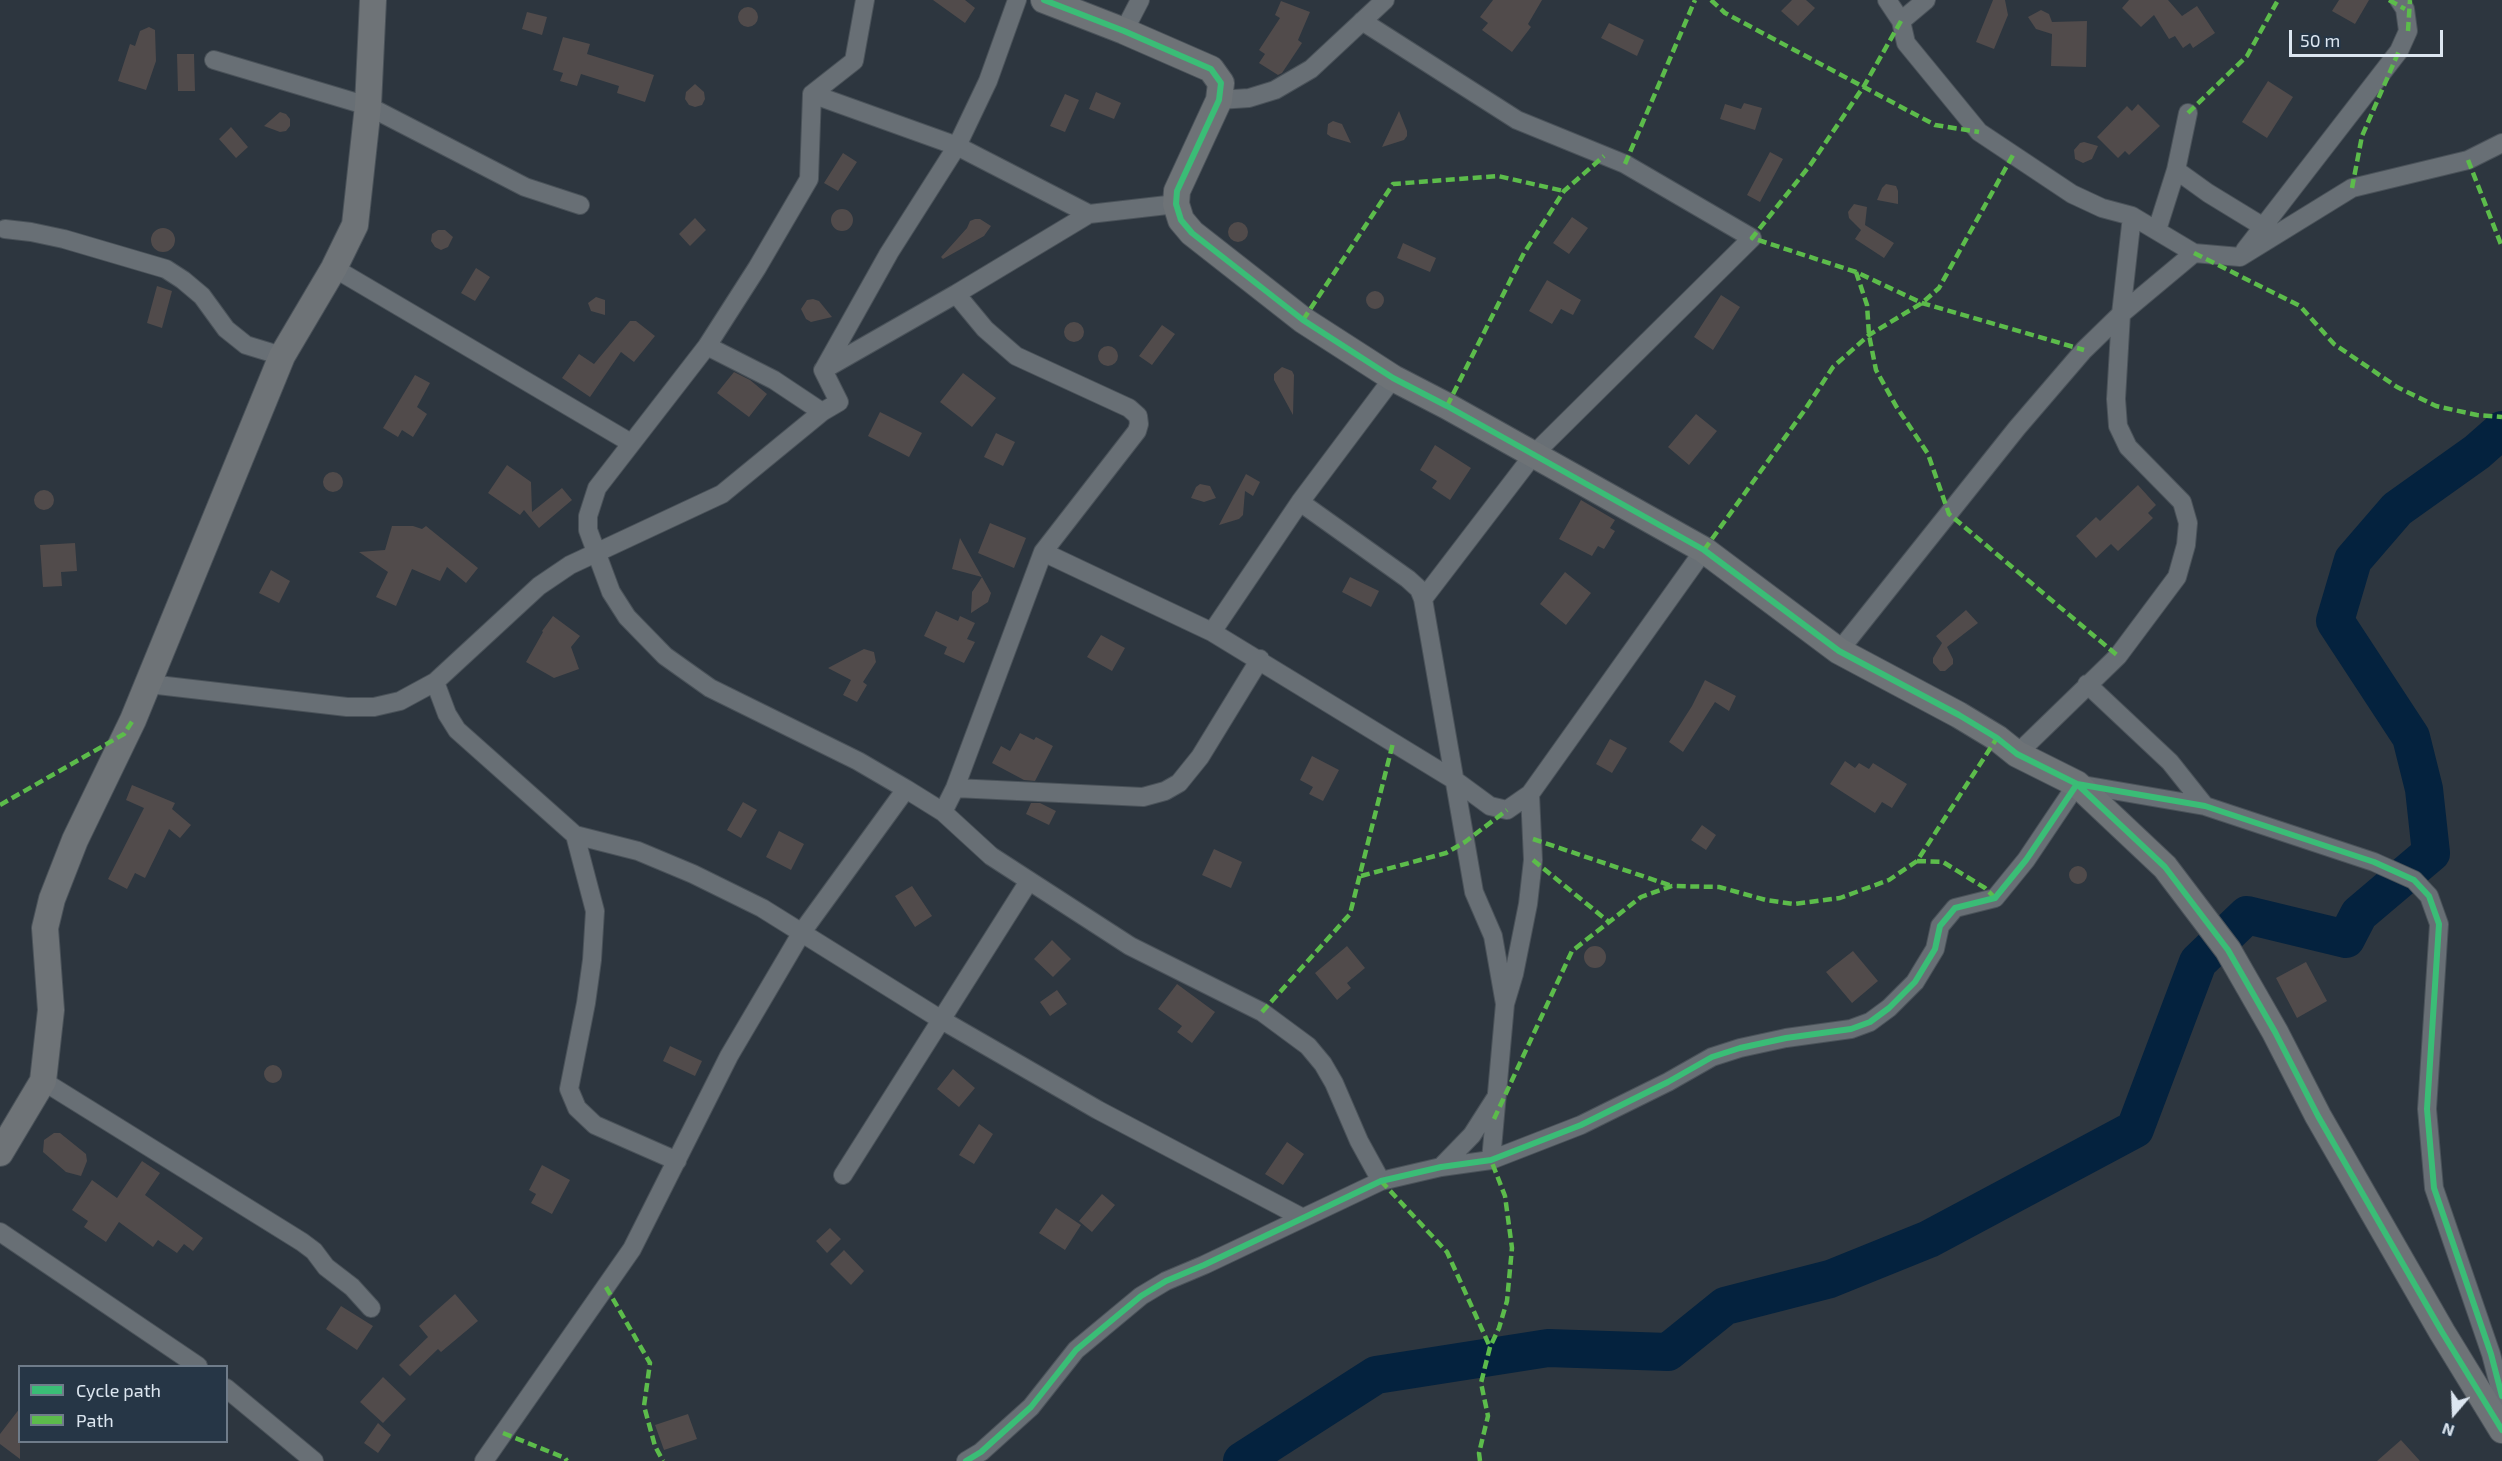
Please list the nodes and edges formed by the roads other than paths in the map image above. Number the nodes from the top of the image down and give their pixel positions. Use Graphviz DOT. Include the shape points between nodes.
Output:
graph roads {
  1 [pos="373,0"];
  2 [pos="865,0"];
  3 [pos="1017,0"];
  4 [pos="1044,0"];
  5 [pos="1140,0"];
  6 [pos="1385,0"];
  7 [pos="1887,0"];
  8 [pos="1926,0"];
  9 [pos="2399,0"];
  10 [pos="1362,21"];
  11 [pos="1901,21"];
  12 [pos="1124,31"];
  13 [pos="214,60"];
  14 [pos="812,94"];
  15 [pos="1219,100"];
  16 [pos="368,106"];
  17 [pos="2188,113"];
  18 [pos="2502,143"];
  19 [pos="957,146"];
  20 [pos="2176,170"];
  21 [pos="1176,204"];
  22 [pos="580,205"];
  23 [pos="1089,214"];
  24 [pos="2132,216"];
  25 [pos="2262,226"];
  26 [pos="5,229"];
  27 [pos="2157,230"];
  28 [pos="2194,253"];
  29 [pos="2240,257"];
  30 [pos="334,268"];
  31 [pos="956,294"];
  32 [pos="2121,314"];
  33 [pos="707,346"];
  34 [pos="282,356"];
  35 [pos="823,370"];
  36 [pos="1393,378"];
  37 [pos="822,412"];
  38 [pos="631,443"];
  39 [pos="1534,454"];
  40 [pos="1300,502"];
  41 [pos="1704,550"];
  42 [pos="1043,552"];
  43 [pos="596,553"];
  44 [pos="1423,599"];
  45 [pos="1212,632"];
  46 [pos="1839,651"];
  47 [pos="1260,659"];
  48 [pos="435,682"];
  49 [pos="149,684"];
  50 [pos="2087,684"];
  51 [pos="2018,754"];
  52 [pos="1456,781"];
  53 [pos="2077,784"];
  54 [pos="955,788"];
  55 [pos="906,789"];
  56 [pos="1530,794"];
  57 [pos="2205,806"];
  58 [pos="943,812"];
  59 [pos="575,835"];
  60 [pos="1029,880"];
  61 [pos="802,932"];
  62 [pos="1505,1004"];
  63 [pos="940,1019"];
  64 [pos="43,1081"];
  65 [pos="1496,1098"];
  66 [pos="0,1153"];
  67 [pos="1491,1160"];
  68 [pos="677,1161"];
  69 [pos="1441,1167"];
  70 [pos="843,1175"];
  71 [pos="1381,1181"];
  72 [pos="1304,1218"];
  73 [pos="0,1232"];
  74 [pos="371,1308"];
  75 [pos="197,1365"];
  76 [pos="228,1390"];
  77 [pos="2502,1396"];
  78 [pos="2502,1430"];
  79 [pos="314,1461"];
  80 [pos="484,1461"];
  81 [pos="966,1461"];
  1 -- 16 [label="street"];
  2 -- 14 [label="street" via="855,61"];
  3 -- 19 [label="street" via="988,81"];
  4 -- 12 [label="street"];
  5 -- 12 [label="street"];
  6 -- 10 [label="street"];
  7 -- 11 [label="street"];
  8 -- 11 [label="street"];
  9 -- 25 [label="street" via="2405,9 2408,31 2399,51"];
  10 -- 15 [label="street" via="1311,69 1275,90 1249,98"];
  10 -- 39 [label="street" via="1516,120 1625,164 1752,238"];
  11 -- 24 [label="street" via="1906,43 1979,132 2072,194"];
  12 -- 15 [label="street" via="1211,69 1221,82"];
  13 -- 16 [label="street"];
  14 -- 19 [label="street"];
  14 -- 33 [label="street" via="809,179"];
  15 -- 21 [label="street" via="1177,191"];
  16 -- 22 [label="street" via="525,187"];
  16 -- 30 [label="street" via="355,225"];
  17 -- 20 [label="street"];
  18 -- 29 [label="street" via="2468,160 2352,188"];
  19 -- 23 [label="street"];
  19 -- 35 [label="street" via="889,253"];
  20 -- 25 [label="street"];
  20 -- 27 [label="street"];
  21 -- 23 [label="street"];
  21 -- 36 [label="street" via="1181,220 1192,233 1303,320"];
  23 -- 31 [label="street"];
  24 -- 27 [label="street"];
  24 -- 32 [label="street"];
  25 -- 29 [label="street"];
  26 -- 34 [label="street" via="64,239 166,269 202,296 226,329 246,345"];
  27 -- 28 [label="street"];
  28 -- 29 [label="street"];
  28 -- 32 [label="street"];
  30 -- 34 [label="street"];
  30 -- 38 [label="street"];
  31 -- 35 [label="street"];
  31 -- 42 [label="street" via="985,329 1016,356 1129,408 1138,416 1137,431"];
  32 -- 46 [label="street" via="2084,350 2017,428"];
  32 -- 50 [label="street" via="2118,426 2128,447 2182,502 2188,523 2186,545 2177,578 2118,656"];
  33 -- 37 [label="street" via="774,380"];
  33 -- 38 [label="street"];
  34 -- 49 [label="street"];
  35 -- 37 [label="street" via="839,402"];
  36 -- 39 [label="street"];
  36 -- 40 [label="street"];
  37 -- 43 [label="street" via="722,494"];
  38 -- 43 [label="street" via="597,488 588,516"];
  39 -- 41 [label="street"];
  39 -- 44 [label="street"];
  40 -- 44 [label="street" via="1408,579"];
  40 -- 45 [label="street"];
  41 -- 46 [label="street"];
  41 -- 56 [label="street"];
  42 -- 45 [label="street"];
  42 -- 54 [label="street"];
  43 -- 48 [label="street" via="539,586"];
  43 -- 55 [label="street" via="611,592 627,617 665,656 710,688"];
  44 -- 52 [label="street"];
  45 -- 47 [label="street"];
  46 -- 51 [label="street" via="1959,715"];
  47 -- 52 [label="street"];
  47 -- 54 [label="street" via="1200,757 1179,783 1165,791 1143,797"];
  48 -- 49 [label="street" via="400,701 374,707"];
  48 -- 59 [label="street" via="457,730"];
  49 -- 64 [label="street" via="51,899 45,928 51,1010"];
  50 -- 51 [label="street"];
  50 -- 57 [label="street" via="2170,762"];
  51 -- 53 [label="street"];
  52 -- 56 [label="street" via="1490,806 1507,810"];
  52 -- 62 [label="street" via="1474,892 1493,936"];
  53 -- 57 [label="street"];
  53 -- 67 [label="street" via="1995,898 1955,908 1940,926 1935,949 1915,982 1870,1022 1712,1057 1581,1125"];
  53 -- 78 [label="street" via="2165,867 2228,950 2330,1136"];
  54 -- 58 [label="street"];
  55 -- 58 [label="street"];
  55 -- 61 [label="street"];
  56 -- 62 [label="street" via="1533,860 1528,904 1515,974"];
  57 -- 77 [label="street" via="2374,862 2415,880 2429,896 2439,924 2427,1109 2434,1188"];
  58 -- 60 [label="street" via="991,856"];
  59 -- 61 [label="street" via="638,851 682,869"];
  59 -- 68 [label="street" via="595,911 587,993 569,1089 578,1108 595,1125"];
  60 -- 63 [label="street"];
  60 -- 71 [label="street" via="1130,946 1262,1012 1308,1046 1334,1083"];
  61 -- 63 [label="street"];
  61 -- 68 [label="street" via="729,1056"];
  62 -- 65 [label="street"];
  63 -- 70 [label="street"];
  63 -- 72 [label="street" via="1098,1110"];
  64 -- 66 [label="street"];
  64 -- 74 [label="street" via="302,1242"];
  65 -- 67 [label="street"];
  65 -- 69 [label="street" via="1472,1135"];
  67 -- 69 [label="street"];
  68 -- 80 [label="street" via="632,1249"];
  69 -- 71 [label="street"];
  71 -- 72 [label="street"];
  72 -- 81 [label="street" via="1141,1296 1076,1350 1031,1407"];
  73 -- 75 [label="street"];
  76 -- 79 [label="street"];
}
